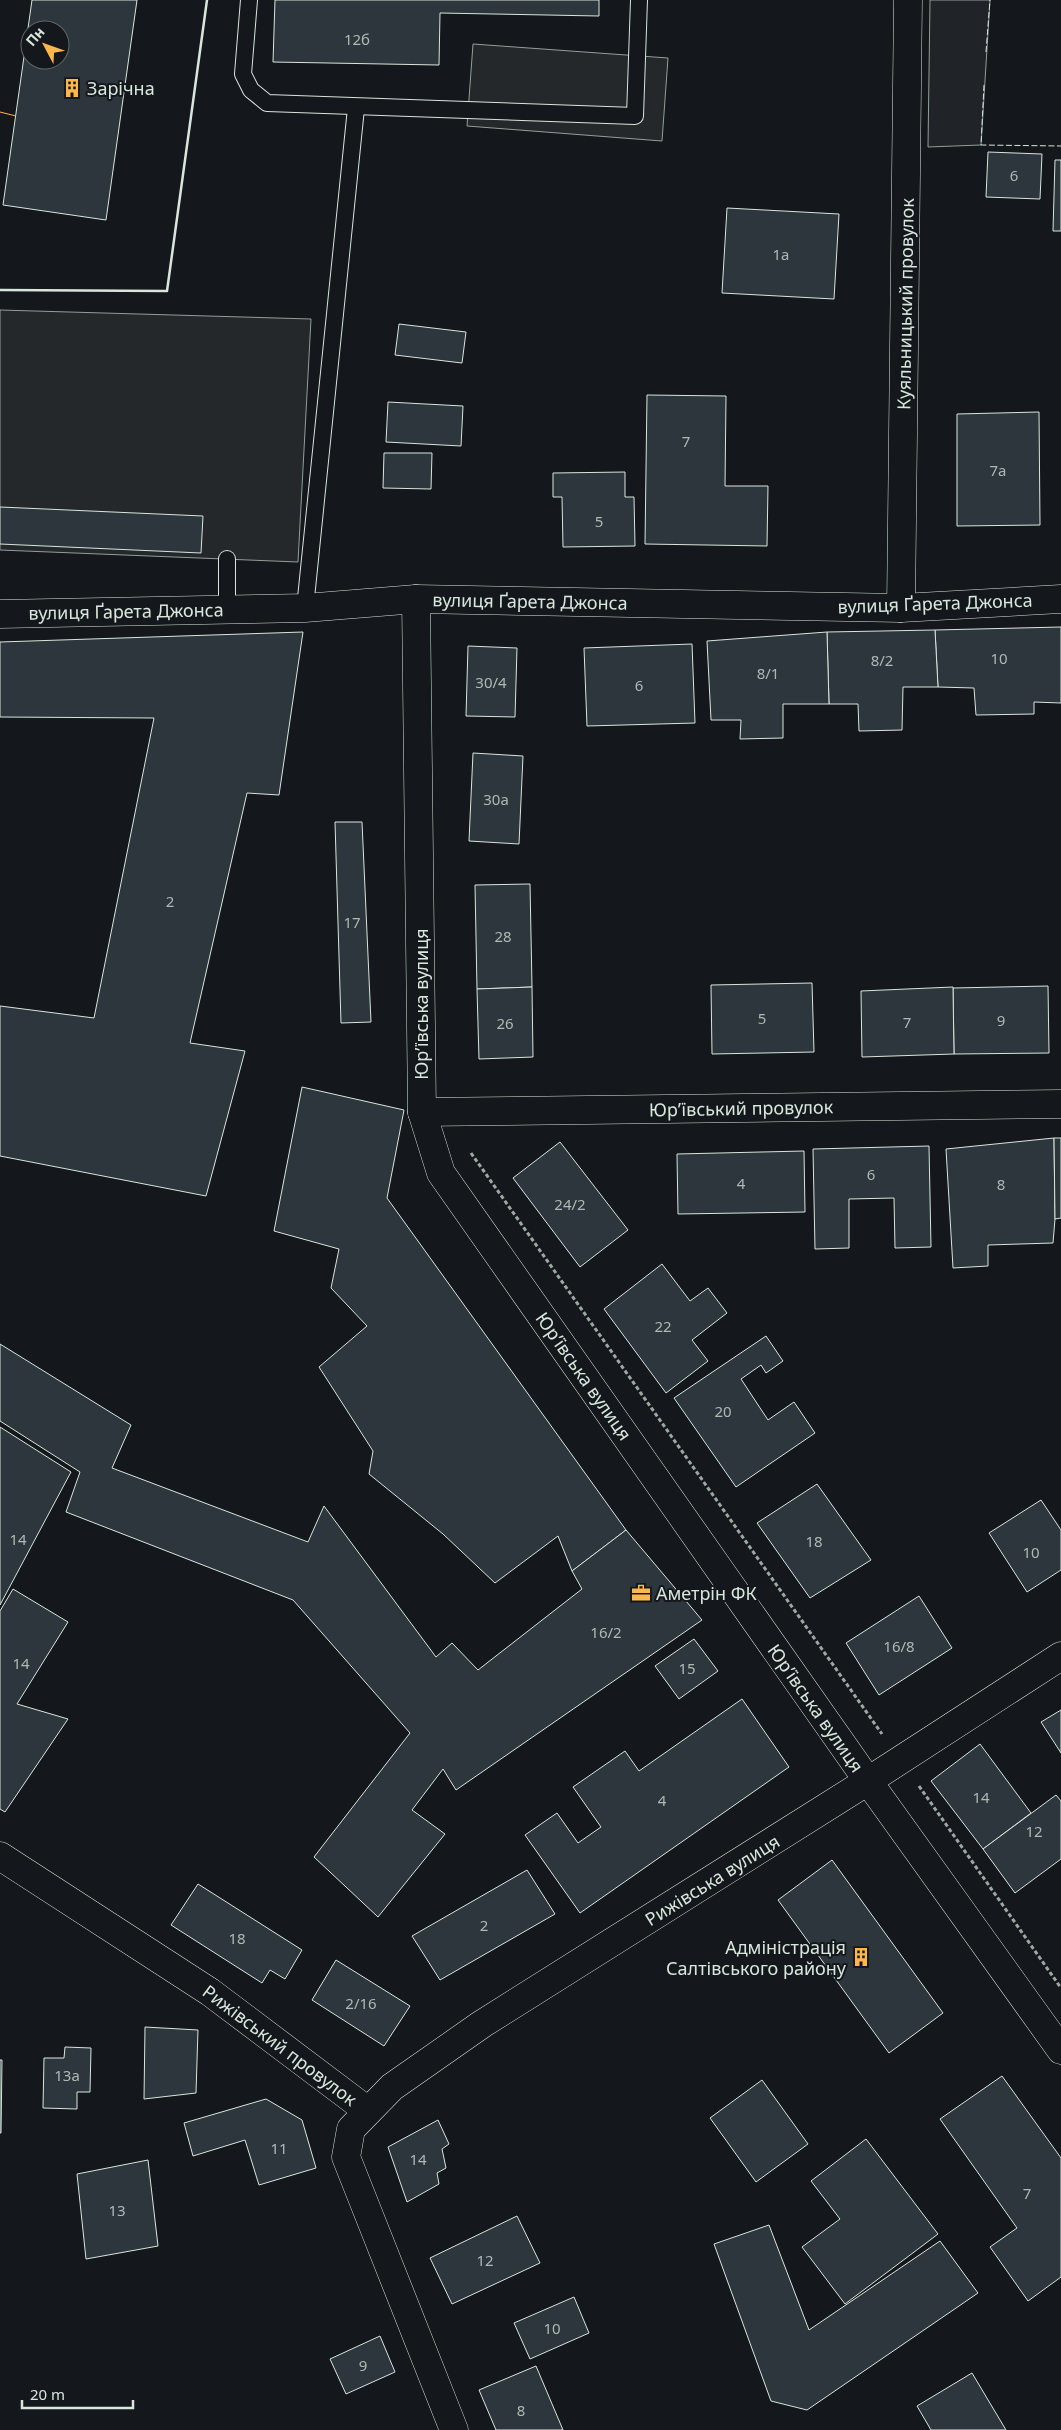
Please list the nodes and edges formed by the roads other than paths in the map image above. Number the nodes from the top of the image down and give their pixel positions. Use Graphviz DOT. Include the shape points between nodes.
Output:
graph roads {
  1 [pos="250,0"];
  2 [pos="639,0"];
  3 [pos="908,0"];
  4 [pos="356,108"];
  5 [pos="227,559"];
  6 [pos="1061,598"];
  7 [pos="416,599"];
  8 [pos="305,608"];
  9 [pos="902,608"];
  10 [pos="227,610"];
  11 [pos="0,614"];
  12 [pos="1061,1104"];
  13 [pos="422,1112"];
  14 [pos="1061,1656"];
  15 [pos="868,1781"];
  16 [pos="0,1856"];
  17 [pos="1061,2050"];
  18 [pos="368,2111"];
  19 [pos="454,2430"];
  1 -- 4 [label="lane" via="243,74 251,90 267,103"];
  2 -- 4 [label="lane" via="635,116"];
  3 -- 9 [label="street, Куяльницький провулок"];
  4 -- 8 [label="lane"];
  5 -- 10 [label="lane"];
  6 -- 9 [label="street, вулиця Ґарета Джонса"];
  7 -- 8 [label="street, вулиця Ґарета Джонса"];
  7 -- 9 [label="street, вулиця Ґарета Джонса"];
  7 -- 13 [label="street, Юр’ївська вулиця"];
  8 -- 10 [label="street, вулиця Ґарета Джонса"];
  10 -- 11 [label="street, вулиця Ґарета Джонса"];
  12 -- 13 [label="street, Юр’ївський провулок"];
  13 -- 15 [label="street, Юр’ївська вулиця" via="441,1173"];
  14 -- 15 [label="street, Рижівська вулиця"];
  15 -- 17 [label="street, Юр’ївська вулиця"];
  15 -- 18 [label="street, Рижівська вулиця" via="482,2024 392,2087"];
  16 -- 18 [label="street, Рижівський провулок" via="210,1992"];
  18 -- 19 [label="street, Рижівський провулок" via="351,2129 346,2157"];
}
